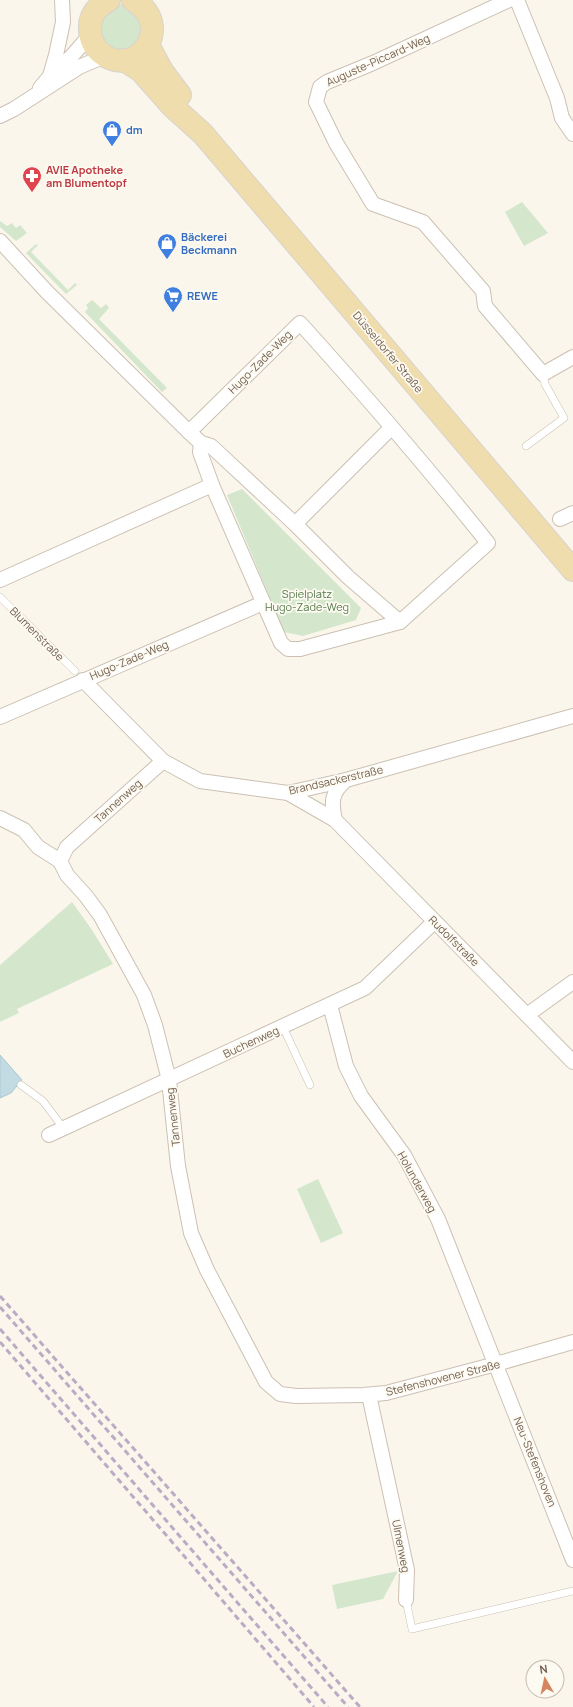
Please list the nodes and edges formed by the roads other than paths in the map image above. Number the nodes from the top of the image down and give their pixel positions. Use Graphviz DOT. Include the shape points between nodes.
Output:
graph roads {
  1 [pos="62,0"];
  2 [pos="109,0"];
  3 [pos="133,0"];
  4 [pos="509,0"];
  5 [pos="517,0"];
  6 [pos="88,18"];
  7 [pos="148,45"];
  8 [pos="114,58"];
  9 [pos="50,76"];
  10 [pos="34,95"];
  11 [pos="14,109"];
  12 [pos="0,116"];
  13 [pos="0,126"];
  14 [pos="202,134"];
  15 [pos="573,134"];
  16 [pos="0,241"];
  17 [pos="573,357"];
  18 [pos="543,374"];
  19 [pos="391,428"];
  20 [pos="189,432"];
  21 [pos="201,442"];
  22 [pos="526,446"];
  23 [pos="212,485"];
  24 [pos="573,513"];
  25 [pos="560,519"];
  26 [pos="295,524"];
  27 [pos="573,570"];
  28 [pos="0,580"];
  29 [pos="0,597"];
  30 [pos="263,603"];
  31 [pos="400,622"];
  32 [pos="79,676"];
  33 [pos="573,716"];
  34 [pos="0,717"];
  35 [pos="162,761"];
  36 [pos="346,780"];
  37 [pos="288,793"];
  38 [pos="0,818"];
  39 [pos="335,820"];
  40 [pos="60,861"];
  41 [pos="434,922"];
  42 [pos="573,982"];
  43 [pos="330,1005"];
  44 [pos="527,1015"];
  45 [pos="283,1027"];
  46 [pos="573,1062"];
  47 [pos="169,1080"];
  48 [pos="310,1085"];
  49 [pos="21,1086"];
  50 [pos="64,1129"];
  51 [pos="49,1135"];
  52 [pos="573,1342"];
  53 [pos="496,1364"];
  54 [pos="266,1382"];
  55 [pos="369,1394"];
  56 [pos="573,1560"];
  57 [pos="573,1591"];
  58 [pos="406,1600"];
  1 -- 9 [label="street" via="63,22"];
  2 -- 6 [label="main road"];
  3 -- 7 [label="main road" via="142,5 152,20 153,29"];
  4 -- 18 [label="street, Auguste-Piccard-Weg" via="327,82 320,87 316,102 336,143 373,204 423,222 483,291 485,306"];
  5 -- 15 [label="street" via="557,98 562,118"];
  6 -- 8 [label="main road, Düsseldorfer Straße" via="95,47"];
  6 -- 9 [label="street" via="71,57"];
  7 -- 8 [label="main road" via="133,58"];
  7 -- 14 [label="main road, Düsseldorfer Straße"];
  8 -- 10 [label="street" via="79,67"];
  8 -- 14 [label="main road, Düsseldorfer Straße" via="141,71 172,106"];
  9 -- 10 [label="street"];
  10 -- 11 [label="street"];
  11 -- 12 [label="street"];
  11 -- 13 [label="street"];
  14 -- 27 [label="main road, Düsseldorfer Straße"];
  16 -- 20 [label="street" via="47,292"];
  17 -- 18 [label="street"];
  18 -- 22 [label="lane" via="545,384 564,418"];
  19 -- 20 [label="street, Hugo-Zade-Weg" via="300,323"];
  19 -- 26 [label="street"];
  19 -- 31 [label="street, Hugo-Zade-Weg" via="488,544"];
  20 -- 21 [label="street"];
  21 -- 23 [label="street, Hugo-Zade-Weg" via="200,452"];
  21 -- 26 [label="street" via="211,446"];
  23 -- 28 [label="street"];
  23 -- 30 [label="street, Hugo-Zade-Weg"];
  24 -- 25 [label="street"];
  26 -- 31 [label="street" via="348,577"];
  29 -- 32 [label="lane, Blumenstraße"];
  30 -- 31 [label="street, Hugo-Zade-Weg" via="281,643 288,649 300,649"];
  30 -- 32 [label="street, Hugo-Zade-Weg"];
  32 -- 34 [label="street, Hugo-Zade-Weg"];
  32 -- 35 [label="street, Brandsackerstraße"];
  33 -- 36 [label="street, Brandsackerstraße"];
  35 -- 37 [label="street, Brandsackerstraße" via="200,781"];
  35 -- 40 [label="street, Tannenweg" via="67,847"];
  36 -- 37 [label="street, Brandsackerstraße"];
  36 -- 39 [label="street" via="337,788 333,797"];
  37 -- 39 [label="street, Rudolfstraße"];
  38 -- 40 [label="street, Tannenweg" via="24,830 38,847"];
  39 -- 41 [label="street, Rudolfstraße"];
  40 -- 47 [label="street, Tannenweg" via="67,875 100,915 144,995 155,1025"];
  41 -- 43 [label="street, Buchenweg" via="366,988"];
  41 -- 44 [label="street, Rudolfstraße"];
  42 -- 44 [label="street"];
  43 -- 45 [label="street, Buchenweg"];
  43 -- 53 [label="street, Holunderweg" via="346,1066 361,1096 404,1155 438,1219"];
  44 -- 46 [label="street, Rudolfstraße"];
  45 -- 47 [label="street, Buchenweg"];
  45 -- 48 [label="lane"];
  47 -- 50 [label="street, Buchenweg"];
  47 -- 54 [label="street, Tannenweg" via="178,1166 191,1233 207,1270"];
  49 -- 50 [label="lane" via="43,1101"];
  50 -- 51 [label="street, Buchenweg"];
  52 -- 53 [label="street, Stefenshovener Straße"];
  53 -- 55 [label="street, Stefenshovener Straße" via="386,1393"];
  53 -- 56 [label="street, Neu-Stefenshoven"];
  54 -- 55 [label="street, Stefenshovener Straße" via="280,1394 296,1396"];
  55 -- 58 [label="street, Ulmenweg" via="407,1570"];
  57 -- 58 [label="lane, Ulmenweg" via="412,1629"];
}
